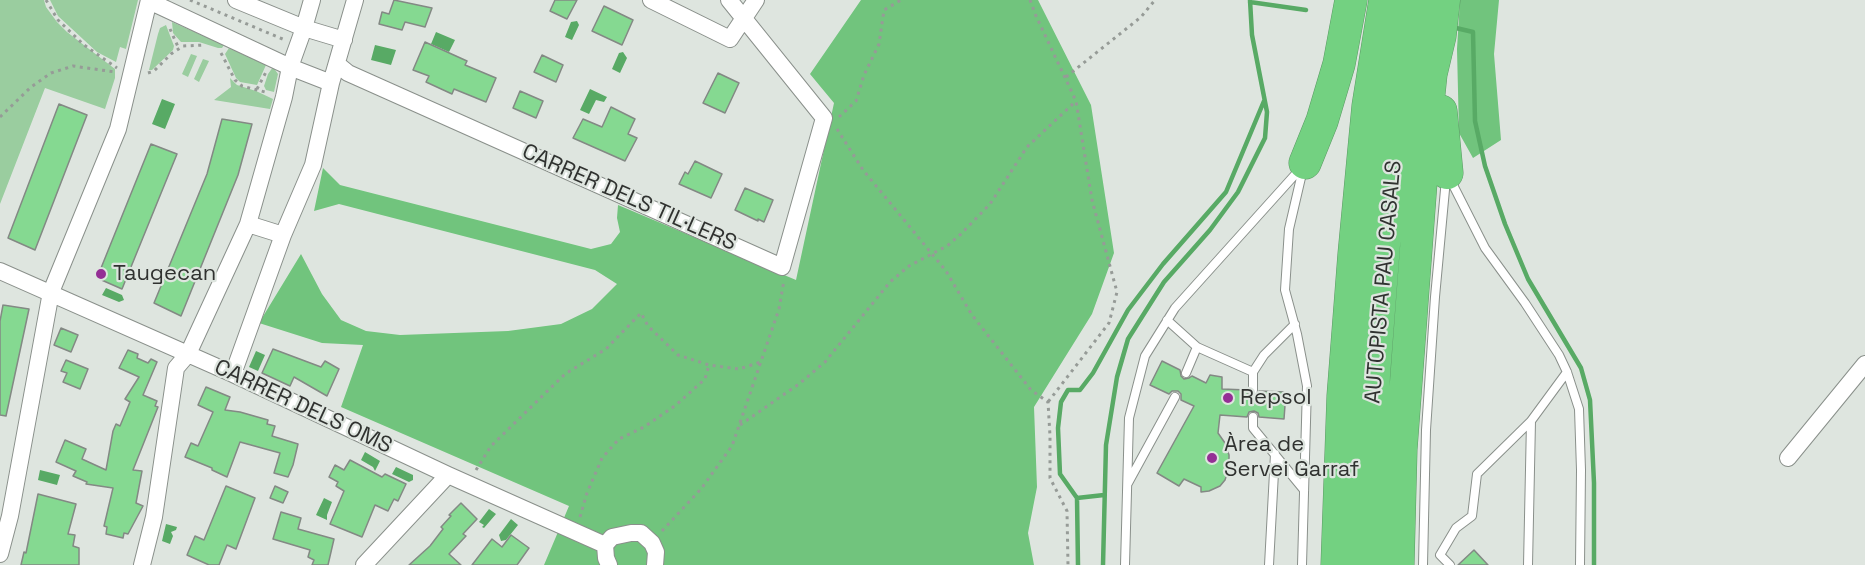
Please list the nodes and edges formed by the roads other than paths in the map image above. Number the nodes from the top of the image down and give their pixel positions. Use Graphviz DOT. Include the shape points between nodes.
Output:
graph roads {
  1 [pos="236,0"];
  2 [pos="312,0"];
  3 [pos="355,0"];
  4 [pos="651,0"];
  5 [pos="729,0"];
  6 [pos="756,0"];
  7 [pos="1351,0"];
  8 [pos="1385,0"];
  9 [pos="1416,0"];
  10 [pos="1444,0"];
  11 [pos="149,1"];
  12 [pos="743,17"];
  13 [pos="304,28"];
  14 [pos="1440,36"];
  15 [pos="344,40"];
  16 [pos="337,64"];
  17 [pos="290,67"];
  18 [pos="331,83"];
  19 [pos="1305,164"];
  20 [pos="1447,173"];
  21 [pos="248,224"];
  22 [pos="283,235"];
  23 [pos="0,271"];
  24 [pos="51,292"];
  25 [pos="1167,320"];
  26 [pos="1295,324"];
  27 [pos="1197,347"];
  28 [pos="188,354"];
  29 [pos="1865,364"];
  30 [pos="1253,372"];
  31 [pos="1567,372"];
  32 [pos="1186,373"];
  33 [pos="233,374"];
  34 [pos="1253,390"];
  35 [pos="1175,397"];
  36 [pos="1253,417"];
  37 [pos="1531,421"];
  38 [pos="1275,454"];
  39 [pos="1788,458"];
  40 [pos="448,475"];
  41 [pos="1126,487"];
  42 [pos="1304,490"];
  43 [pos="605,544"];
  44 [pos="0,554"];
  45 [pos="142,565"];
  46 [pos="364,565"];
  47 [pos="609,565"];
  48 [pos="655,565"];
  49 [pos="1125,565"];
  50 [pos="1269,565"];
  51 [pos="1302,565"];
  52 [pos="1338,565"];
  53 [pos="1368,565"];
  54 [pos="1398,565"];
  55 [pos="1423,565"];
  56 [pos="1450,565"];
  57 [pos="1528,565"];
  58 [pos="1580,565"];
  1 -- 13 [label="street"];
  2 -- 13 [label="street"];
  3 -- 15 [label="street"];
  4 -- 12 [label="street" via="730,39"];
  5 -- 12 [label="street"];
  6 -- 12 [label="street"];
  7 -- 19 [label="highway" via="1339,63"];
  8 -- 52 [label="highway, AUTOPISTA PAU CASALS" via="1368,106 1354,254"];
  9 -- 53 [label="highway, AUTOPISTA PAU CASALS" via="1384,245 1374,375"];
  10 -- 14 [label="highway"];
  11 -- 17 [label="street"];
  11 -- 24 [label="street" via="118,129"];
  12 -- 16 [label="street, CARRER DELS TIL·LERS" via="827,121 782,267 348,73"];
  13 -- 15 [label="street"];
  13 -- 17 [label="street"];
  14 -- 20 [label="highway" via="1440,100"];
  14 -- 54 [label="highway" via="1431,74 1424,142 1401,449"];
  15 -- 16 [label="street"];
  16 -- 18 [label="street"];
  17 -- 18 [label="street"];
  17 -- 21 [label="street"];
  18 -- 22 [label="street" via="313,165"];
  19 -- 25 [label="lane"];
  19 -- 26 [label="lane" via="1289,229 1285,290"];
  20 -- 31 [label="lane" via="1485,248 1531,312"];
  20 -- 55 [label="lane" via="1426,430"];
  21 -- 22 [label="street"];
  21 -- 28 [label="street"];
  22 -- 33 [label="street"];
  23 -- 24 [label="street, CARRER DELS OMS"];
  24 -- 28 [label="street, CARRER DELS OMS"];
  24 -- 44 [label="street"];
  25 -- 27 [label="lane"];
  25 -- 41 [label="lane" via="1145,357 1129,418"];
  26 -- 30 [label="lane"];
  26 -- 42 [label="lane" via="1307,386"];
  27 -- 30 [label="lane"];
  27 -- 32 [label="lane"];
  28 -- 33 [label="street, CARRER DELS OMS"];
  28 -- 45 [label="street" via="176,368 154,517"];
  29 -- 39 [label="street"];
  30 -- 34 [label="lane"];
  31 -- 37 [label="lane"];
  31 -- 58 [label="lane" via="1579,409"];
  33 -- 40 [label="street, CARRER DELS OMS"];
  35 -- 41 [label="lane"];
  36 -- 38 [label="lane" via="1253,428"];
  37 -- 56 [label="lane" via="1478,474 1472,516 1456,528 1440,555"];
  37 -- 57 [label="lane"];
  38 -- 42 [label="lane"];
  38 -- 50 [label="lane"];
  40 -- 43 [label="street, CARRER DELS OMS"];
  40 -- 46 [label="street"];
  41 -- 49 [label="lane"];
  42 -- 51 [label="lane"];
  43 -- 47 [label="street"];
  43 -- 48 [label="street" via="612,537 641,533 656,552"];
}
